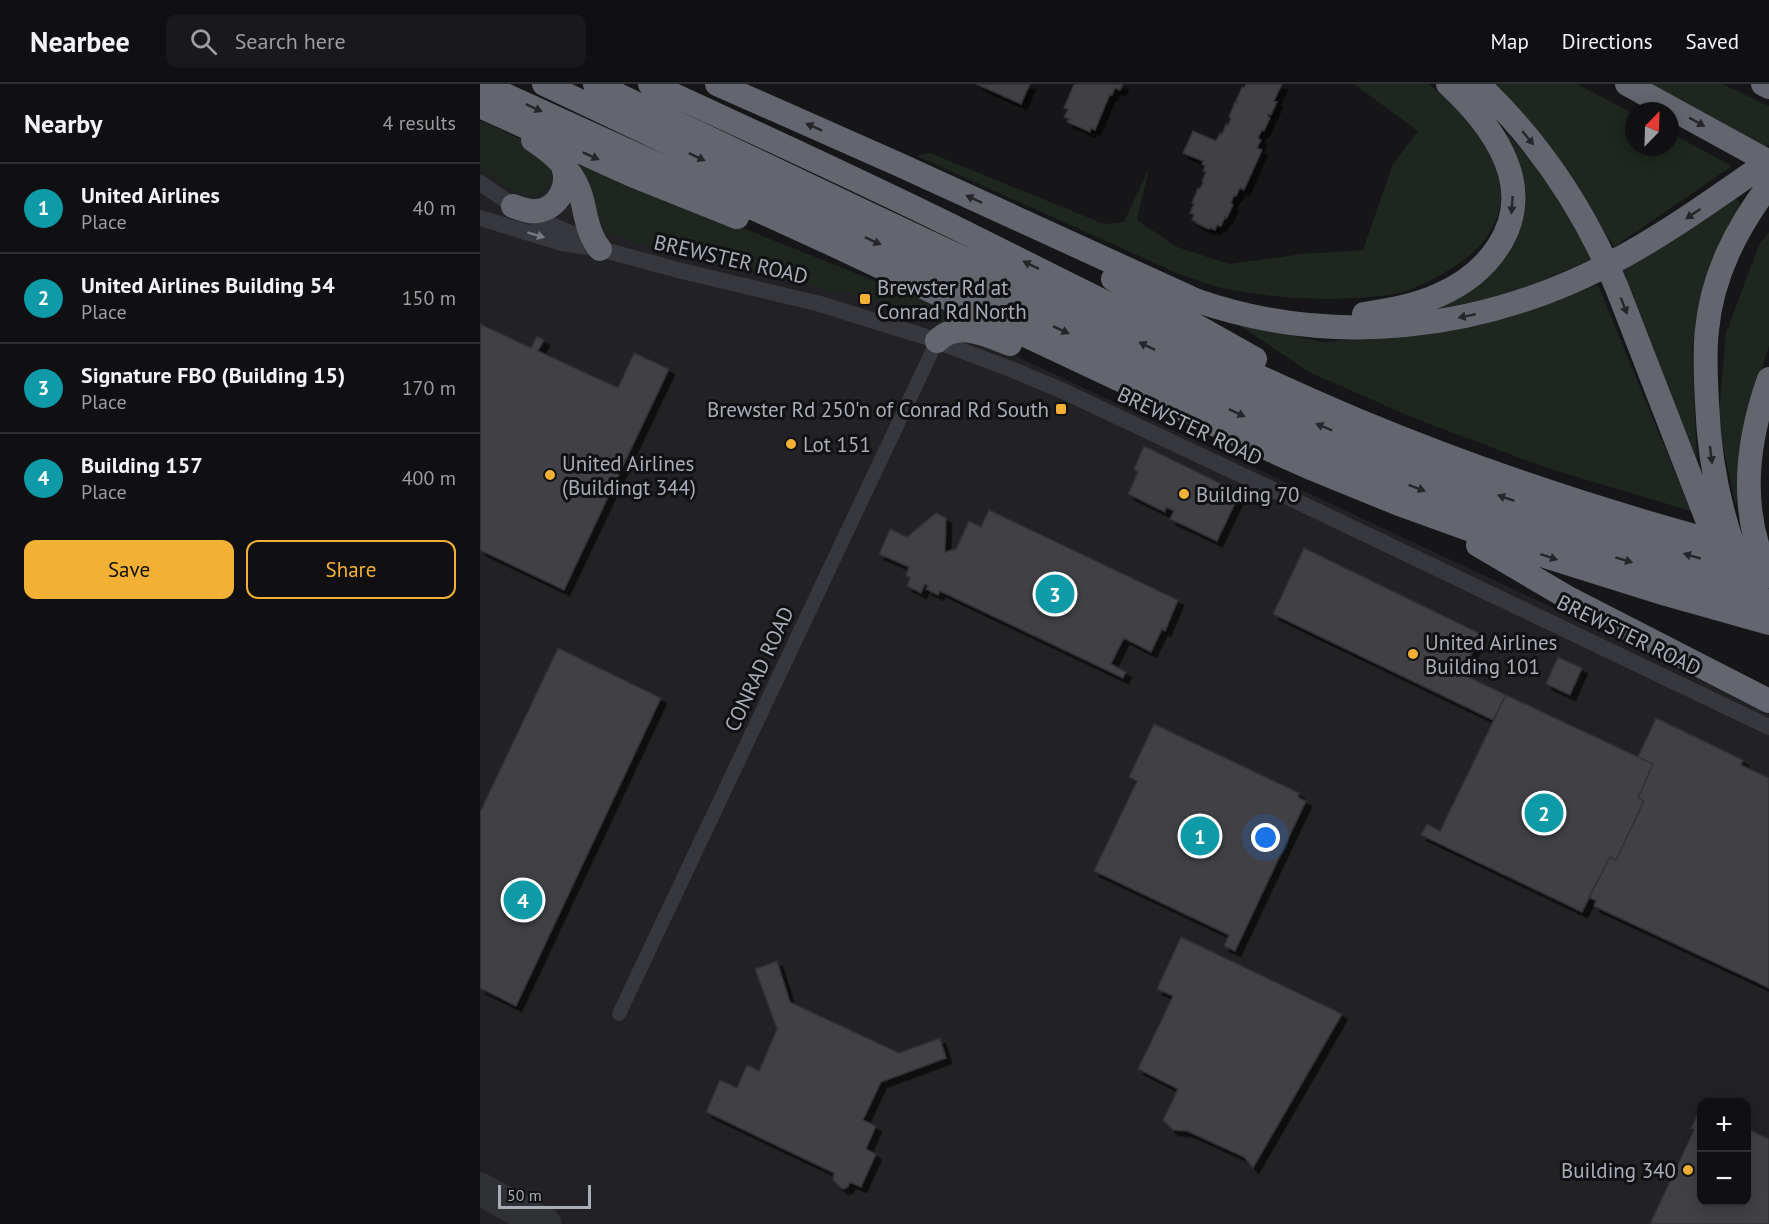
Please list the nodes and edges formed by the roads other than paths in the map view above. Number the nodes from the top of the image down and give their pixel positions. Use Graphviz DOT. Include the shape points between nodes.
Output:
graph roads {
  1 [pos="481,84"];
  2 [pos="525,84"];
  3 [pos="544,84"];
  4 [pos="595,84"];
  5 [pos="618,84"];
  6 [pos="650,84"];
  7 [pos="717,84"];
  8 [pos="1448,84"];
  9 [pos="1478,84"];
  10 [pos="1627,84"];
  11 [pos="1763,84"];
  12 [pos="1769,87"];
  13 [pos="480,106"];
  14 [pos="645,132"];
  15 [pos="1769,161"];
  16 [pos="563,167"];
  17 [pos="480,183"];
  18 [pos="1766,198"];
  19 [pos="513,206"];
  20 [pos="480,218"];
  21 [pos="1027,223"];
  22 [pos="976,238"];
  23 [pos="832,244"];
  24 [pos="600,249"];
  25 [pos="1247,315"];
  26 [pos="937,341"];
  27 [pos="1769,379"];
  28 [pos="1158,398"];
  29 [pos="1769,430"];
  30 [pos="1388,433"];
  31 [pos="1356,486"];
  32 [pos="1709,502"];
  33 [pos="1750,510"];
  34 [pos="1644,523"];
  35 [pos="1769,541"];
  36 [pos="1769,556"];
  37 [pos="1769,575"];
  38 [pos="1696,582"];
  39 [pos="1769,601"];
  40 [pos="1769,609"];
  41 [pos="1769,618"];
  42 [pos="1769,623"];
  43 [pos="1769,628"];
  44 [pos="1708,670"];
  45 [pos="1769,694"];
  46 [pos="1769,701"];
  47 [pos="1769,727"];
  48 [pos="618,1014"];
  1 -- 23 [label="highway, one-way"];
  2 -- 14 [label="highway"];
  3 -- 14 [label="highway"];
  37 -- 4 [label="highway, one-way" via="1673,551 1541,510 1330,430"];
  5 -- 22 [label="highway" via="916,220"];
  6 -- 22 [label="highway"];
  21 -- 7 [label="highway, one-way"];
  8 -- 25 [label="highway, one-way" via="1490,132 1510,171 1512,213 1492,257 1449,290 1397,309 1322,318"];
  9 -- 32 [label="highway, one-way" via="1533,144 1589,228"];
  10 -- 15 [label="highway, one-way"];
  11 -- 12 [label="highway"];
  13 -- 16 [label="highway" via="545,149"];
  13 -- 23 [label="highway, one-way" via="697,202 775,232"];
  14 -- 38 [label="highway, one-way" via="1298,441 1502,521"];
  15 -- 25 [label="highway, one-way" via="1610,264 1569,284 1498,309 1408,325 1329,327"];
  16 -- 19 [label="highway" via="564,187 550,207 531,211"];
  16 -- 24 [label="highway" via="576,182 590,230"];
  17 -- 19 [label="street, BREWSTER ROAD"];
  18 -- 32 [label="highway, one-way" via="1731,244 1713,294 1706,344 1712,464"];
  19 -- 24 [label="street, BREWSTER ROAD"];
  20 -- 24 [label="street, BREWSTER ROAD, one-way" via="562,243"];
  21 -- 25 [label="highway" via="1185,296"];
  21 -- 30 [label="highway" via="1054,247"];
  30 -- 22 [label="highway, one-way" via="1234,366"];
  23 -- 28 [label="highway"];
  24 -- 26 [label="street, BREWSTER ROAD" via="811,301"];
  26 -- 28 [label="highway" via="957,330 978,332 1115,389"];
  26 -- 47 [label="street, BREWSTER ROAD" via="1064,391"];
  26 -- 48 [label="street, CONRAD ROAD"];
  27 -- 33 [label="highway" via="1750,452"];
  28 -- 31 [label="highway"];
  29 -- 33 [label="highway" via="1754,465"];
  30 -- 34 [label="highway" via="1487,471"];
  31 -- 42 [label="highway, one-way" via="1532,552"];
  31 -- 44 [label="highway" via="1483,547 1570,600"];
  32 -- 41 [label="highway"];
  32 -- 43 [label="highway" via="1714,540 1746,599"];
  33 -- 37 [label="highway"];
  34 -- 35 [label="highway" via="1678,522"];
  34 -- 36 [label="highway"];
  38 -- 39 [label="highway"];
  38 -- 40 [label="highway"];
  44 -- 45 [label="highway"];
  44 -- 46 [label="highway"];
}
